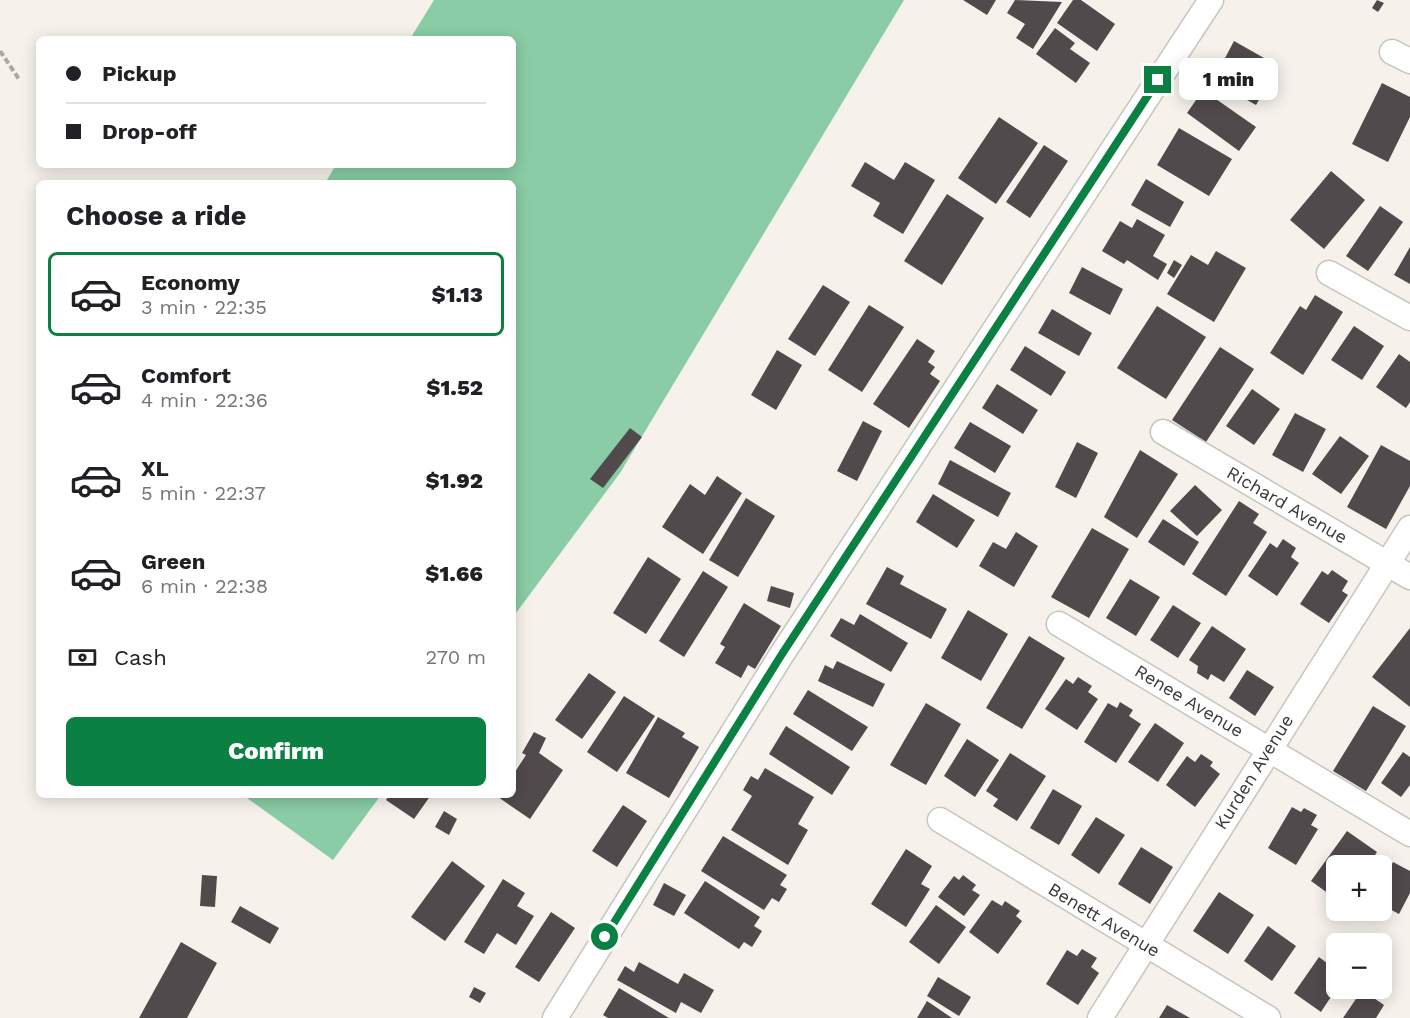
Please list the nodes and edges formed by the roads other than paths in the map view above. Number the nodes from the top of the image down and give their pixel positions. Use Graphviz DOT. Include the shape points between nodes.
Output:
graph roads {
  1 [pos="1210,0"];
  2 [pos="1329,273"];
  3 [pos="1410,318"];
  4 [pos="1163,432"];
  5 [pos="1410,528"];
  6 [pos="1387,563"];
  7 [pos="1410,577"];
  8 [pos="1059,624"];
  9 [pos="1268,748"];
  10 [pos="940,820"];
  11 [pos="1410,834"];
  12 [pos="1145,945"];
  13 [pos="555,1018"];
  14 [pos="1100,1018"];
  15 [pos="1268,1018"];
  1 -- 13 [label="street" via="782,654"];
  2 -- 3 [label="street"];
  4 -- 6 [label="street, Richard Avenue"];
  5 -- 6 [label="street, Kurden Avenue"];
  6 -- 7 [label="street, Richard Avenue"];
  6 -- 9 [label="street, Kurden Avenue"];
  8 -- 9 [label="street, Renee Avenue"];
  9 -- 11 [label="street, Renee Avenue"];
  9 -- 12 [label="street, Kurden Avenue"];
  10 -- 12 [label="street, Benett Avenue"];
  12 -- 14 [label="street, Kurden Avenue"];
  12 -- 15 [label="street, Benett Avenue"];
}
